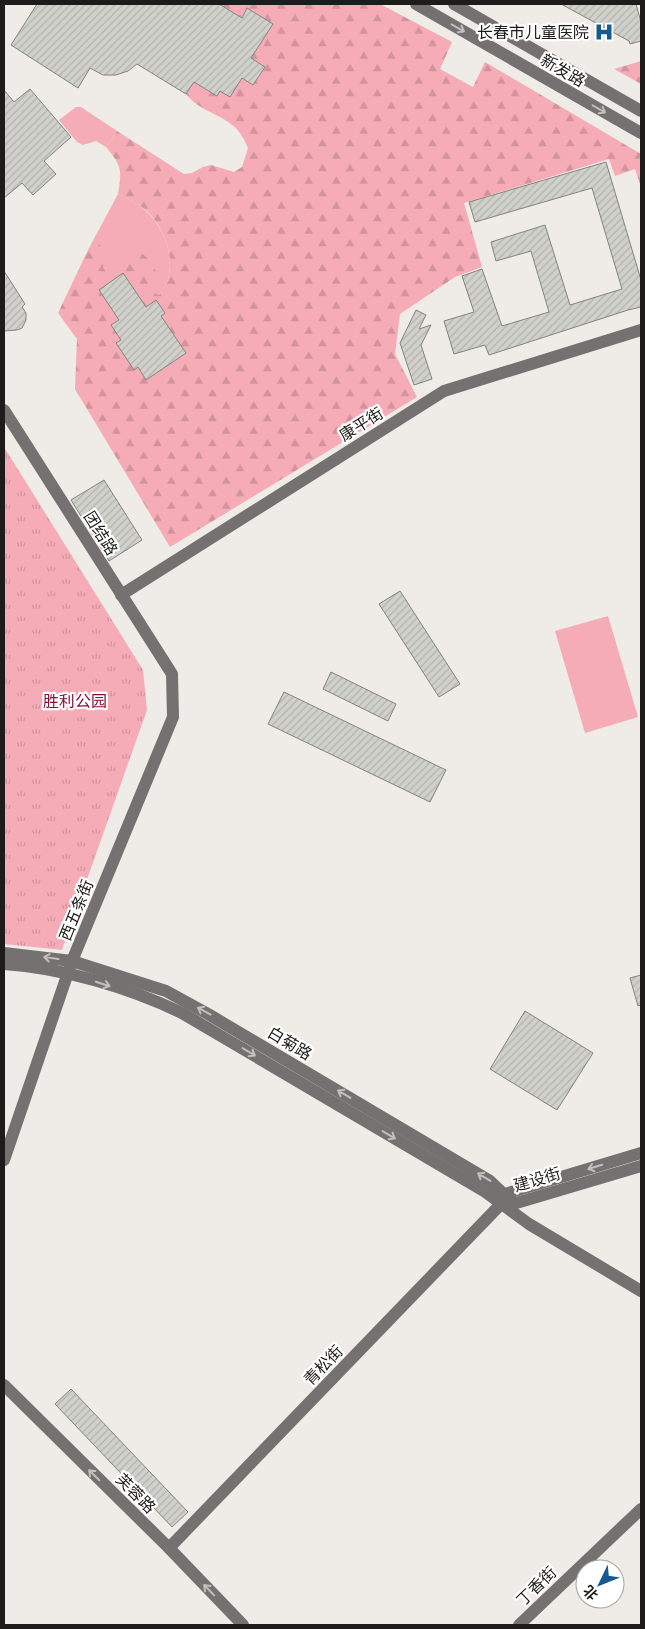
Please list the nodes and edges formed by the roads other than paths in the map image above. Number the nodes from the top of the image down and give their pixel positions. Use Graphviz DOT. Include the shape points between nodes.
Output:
graph roads {
  1 [pos="416,4"];
  2 [pos="454,4"];
  3 [pos="641,112"];
  4 [pos="641,133"];
  5 [pos="641,330"];
  6 [pos="4,410"];
  7 [pos="121,594"];
  8 [pos="172,674"];
  9 [pos="4,953"];
  10 [pos="4,964"];
  11 [pos="70,967"];
  12 [pos="641,1153"];
  13 [pos="4,1160"];
  14 [pos="641,1166"];
  15 [pos="506,1201"];
  16 [pos="641,1291"];
  17 [pos="4,1385"];
  18 [pos="641,1508"];
  19 [pos="169,1548"];
  20 [pos="243,1625"];
  21 [pos="519,1625"];
  1 -- 4 [label="street, 新发路, one-way"];
  2 -- 3 [label="street, 新发路"];
  5 -- 7 [label="street, 康平街" via="444,390"];
  6 -- 7 [label="street, 团结路"];
  7 -- 8 [label="street, 团结路"];
  8 -- 11 [label="street, 西五条街" via="173,717"];
  11 -- 9 [label="street, 白菊路, one-way"];
  10 -- 11 [label="street, 白菊路"];
  11 -- 13 [label="street, 西五条街"];
  11 -- 15 [label="street, 白菊路" via="166,991 490,1181"];
  12 -- 15 [label="street, 建设街, one-way"];
  14 -- 15 [label="street, 建设街"];
  15 -- 16 [label="street, 白菊路" via="529,1224"];
  15 -- 19 [label="street, 青松街"];
  19 -- 17 [label="street, 芙蓉路, one-way"];
  18 -- 21 [label="street, 丁香街"];
  20 -- 19 [label="street, 芙蓉路, one-way"];
}
